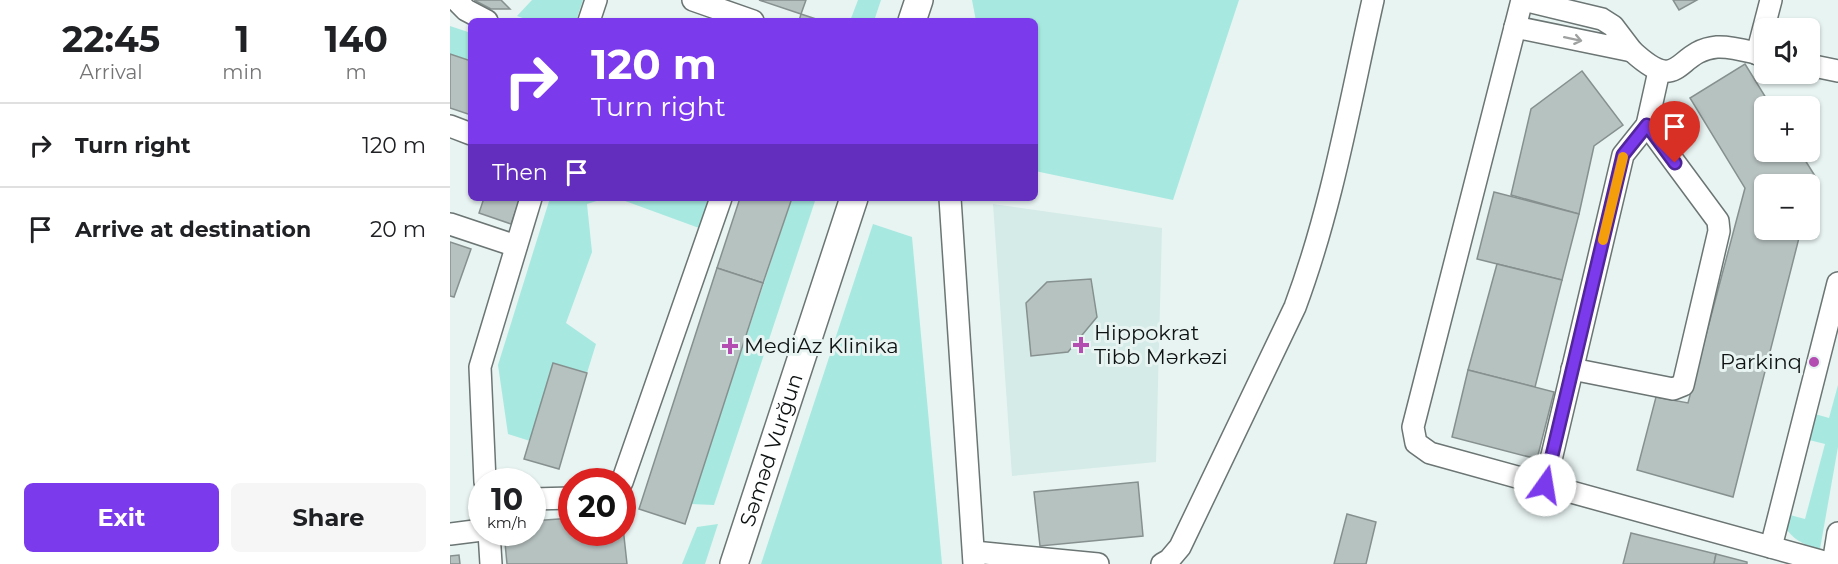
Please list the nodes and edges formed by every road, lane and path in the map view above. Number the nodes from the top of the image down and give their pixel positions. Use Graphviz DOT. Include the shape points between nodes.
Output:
graph roads {
  1 [pos="456,0"];
  2 [pos="596,0"];
  3 [pos="693,0"];
  4 [pos="919,0"];
  5 [pos="1373,0"];
  6 [pos="1523,0"];
  7 [pos="1771,0"];
  8 [pos="481,18"];
  9 [pos="590,18"];
  10 [pos="744,18"];
  11 [pos="913,18"];
  12 [pos="1767,18"];
  13 [pos="1515,27"];
  14 [pos="1632,51"];
  15 [pos="1754,53"];
  16 [pos="1820,67"];
  17 [pos="1659,71"];
  18 [pos="1838,71"];
  19 [pos="1647,125"];
  20 [pos="450,126"];
  21 [pos="468,133"];
  22 [pos="530,201"];
  23 [pos="720,201"];
  24 [pos="853,201"];
  25 [pos="950,201"];
  26 [pos="450,224"];
  27 [pos="516,246"];
  28 [pos="1838,283"];
  29 [pos="1572,369"];
  30 [pos="484,468"];
  31 [pos="627,468"];
  32 [pos="1545,485"];
  33 [pos="468,532"];
  34 [pos="1838,533"];
  35 [pos="450,534"];
  36 [pos="490,546"];
  37 [pos="1771,547"];
  38 [pos="974,558"];
  39 [pos="491,564"];
  40 [pos="734,564"];
  41 [pos="1098,564"];
  42 [pos="1162,564"];
  43 [pos="1832,564"];
  1 -- 8 [label="street"];
  2 -- 9 [label="street"];
  3 -- 10 [label="street"];
  4 -- 11 [label="main road"];
  5 -- 42 [label="street" via="1324,214 1295,307 1180,547"];
  6 -- 13 [label="street"];
  6 -- 14 [label="street" via="1602,19 1613,26"];
  7 -- 12 [label="street"];
  13 -- 14 [label="street, one-way"];
  13 -- 32 [label="street" via="1413,427 1416,443 1430,453"];
  14 -- 17 [label="street"];
  15 -- 17 [label="street" via="1719,47 1700,51 1671,71"];
  16 -- 18 [label="street"];
  17 -- 19 [label="street"];
  19 -- 29 [label="street" via="1623,155"];
  19 -- 29 [label="street" via="1718,221 1719,231 1683,385 1673,389"];
  20 -- 21 [label="street"];
  22 -- 27 [label="street"];
  23 -- 31 [label="street"];
  24 -- 40 [label="main road, Səməd Vurğun"];
  25 -- 38 [label="street"];
  26 -- 27 [label="street"];
  27 -- 30 [label="street" via="480,367"];
  28 -- 37 [label="street"];
  29 -- 32 [label="street"];
  32 -- 37 [label="street"];
  33 -- 35 [label="street"];
  34 -- 43 [label="street"];
  36 -- 39 [label="street"];
  37 -- 43 [label="street"];
  38 -- 41 [label="street"];
}
